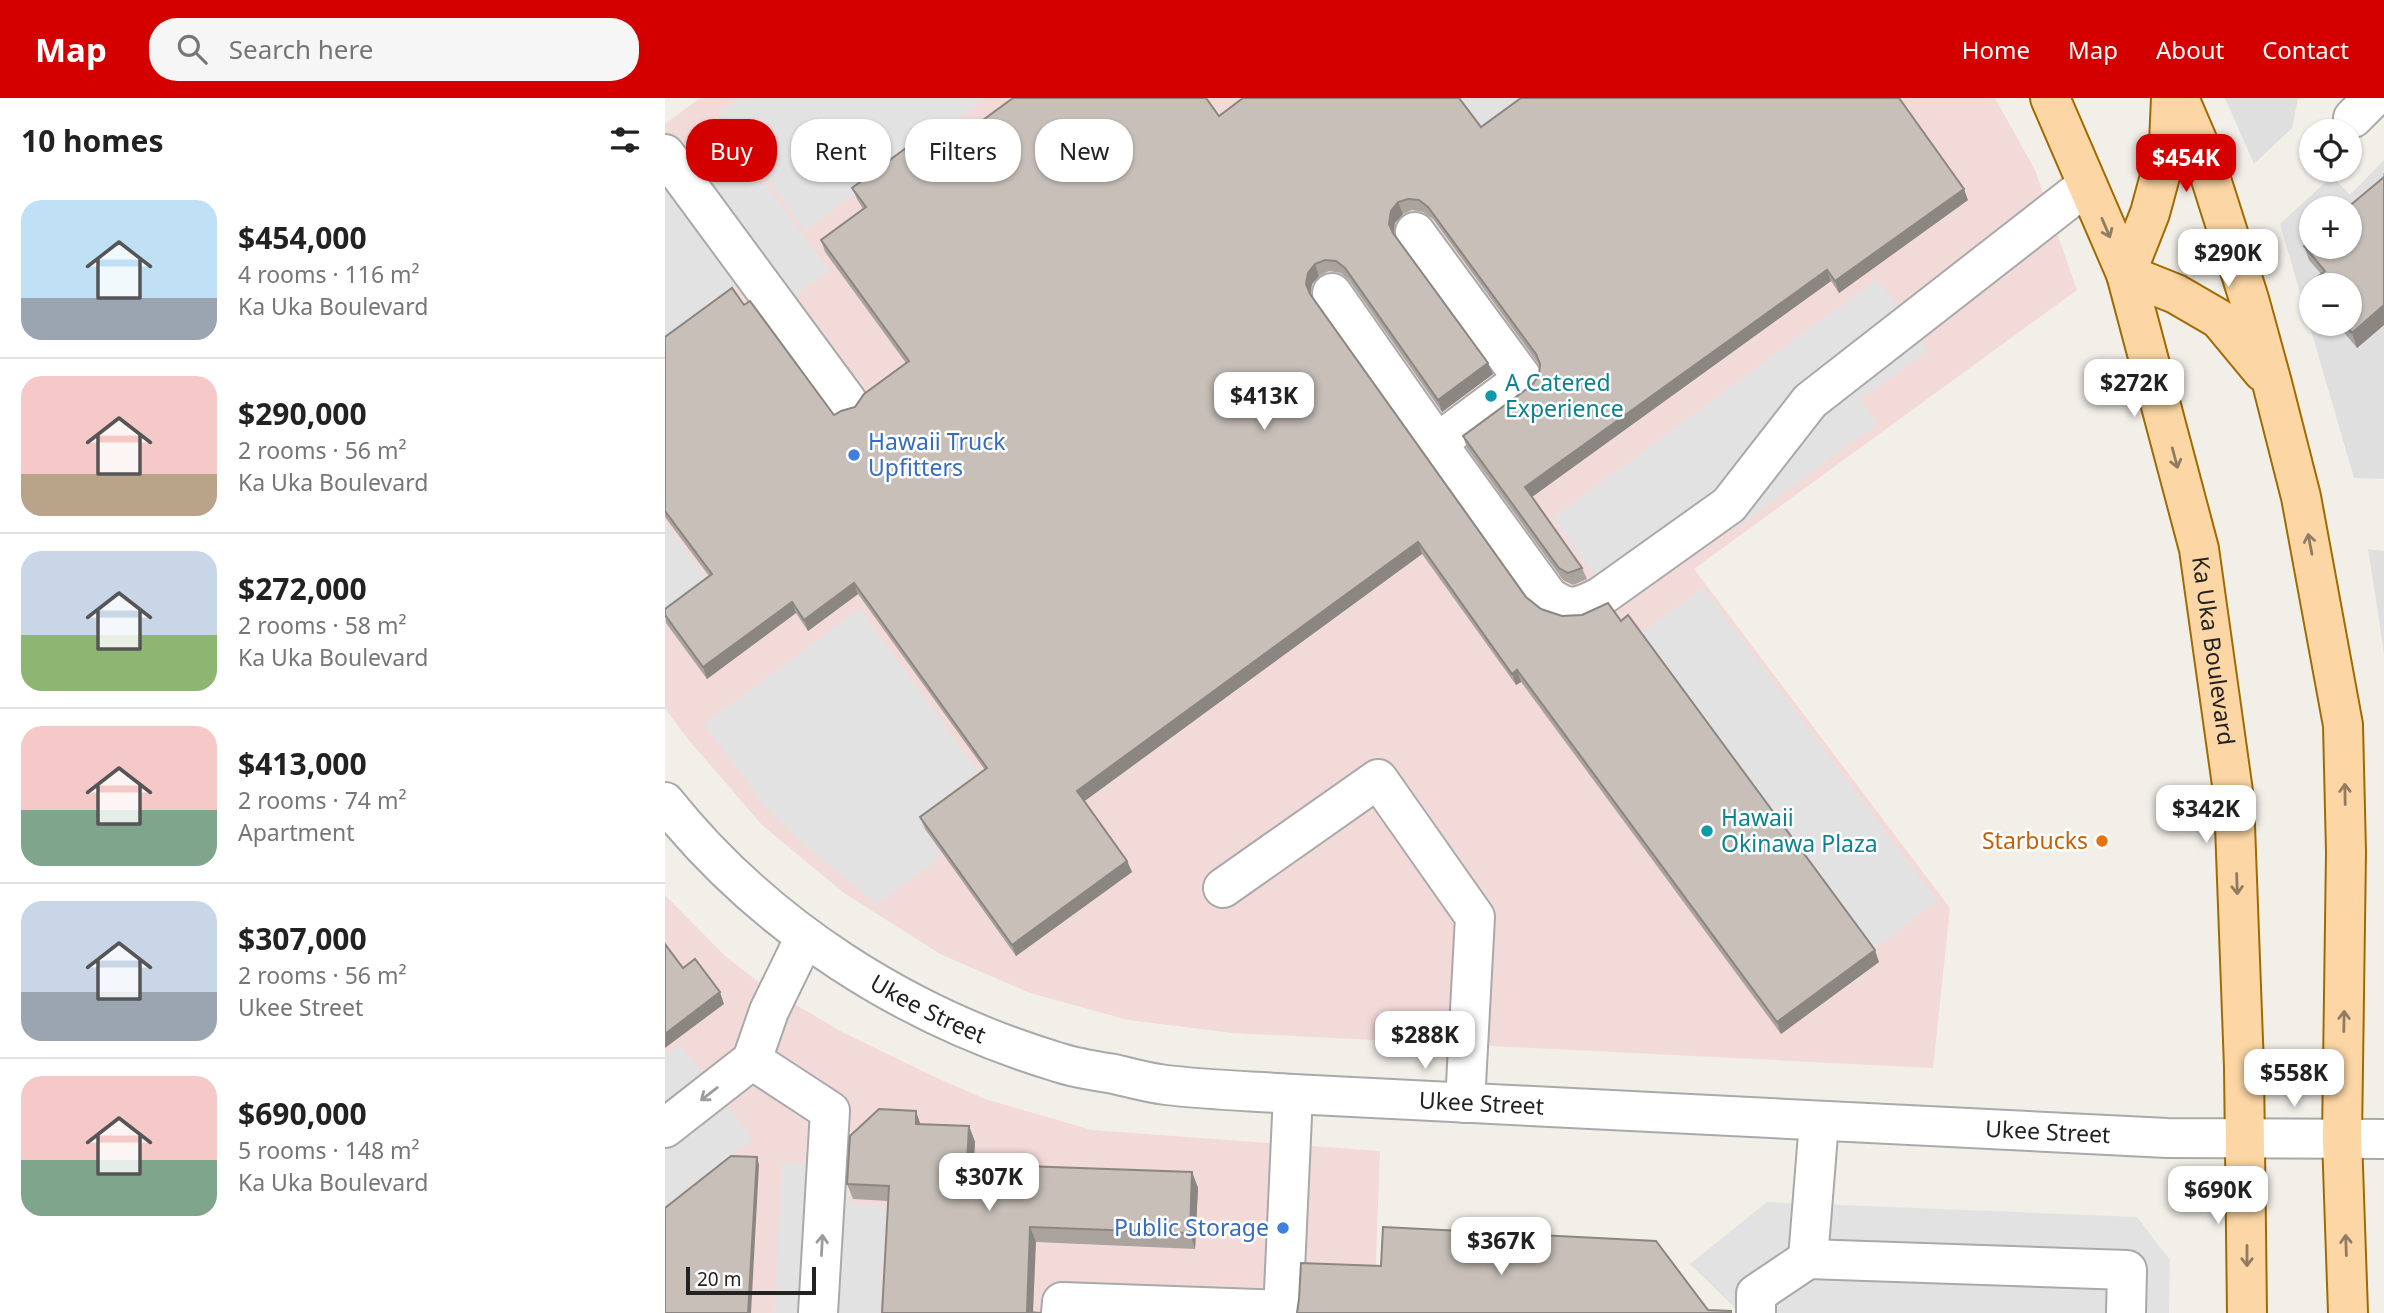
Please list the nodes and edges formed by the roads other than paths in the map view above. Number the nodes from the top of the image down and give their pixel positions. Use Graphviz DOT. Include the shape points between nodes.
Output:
graph roads {
  1 [pos="2050,98"];
  2 [pos="2171,98"];
  3 [pos="2179,98"];
  4 [pos="665,154"];
  5 [pos="2088,185"];
  6 [pos="1415,232"];
  7 [pos="2126,274"];
  8 [pos="1332,293"];
  9 [pos="2272,383"];
  10 [pos="847,401"];
  11 [pos="1437,443"];
  12 [pos="665,802"];
  13 [pos="1223,888"];
  14 [pos="805,937"];
  15 [pos="752,1060"];
  16 [pos="1293,1094"];
  17 [pos="1465,1103"];
  18 [pos="1819,1122"];
  19 [pos="665,1128"];
  20 [pos="2246,1138"];
  21 [pos="2341,1138"];
  22 [pos="2384,1139"];
  23 [pos="1808,1259"];
  24 [pos="1283,1312"];
  25 [pos="818,1313"];
  26 [pos="1061,1313"];
  27 [pos="1756,1313"];
  28 [pos="2126,1313"];
  29 [pos="2247,1313"];
  30 [pos="2348,1313"];
  1 -- 5 [label="main road, Ka Uka Boulevard"];
  2 -- 7 [label="main road" via="2166,155"];
  3 -- 9 [label="main road" via="2203,154"];
  4 -- 10 [label="street"];
  5 -- 7 [label="main road, Ka Uka Boulevard, one-way"];
  5 -- 11 [label="street" via="1809,401 1729,505 1600,597 1577,608 1548,596"];
  6 -- 11 [label="street" via="1523,379"];
  7 -- 9 [label="main road" via="2176,293 2219,319"];
  7 -- 20 [label="main road, Ka Uka Boulevard, one-way" via="2199,549 2234,799"];
  8 -- 11 [label="street"];
  21 -- 9 [label="main road, one-way" via="2346,852 2343,725 2301,497"];
  12 -- 14 [label="street, Ukee Street" via="741,883"];
  13 -- 17 [label="street" via="1377,779 1475,917"];
  14 -- 15 [label="street" via="769,1011"];
  14 -- 16 [label="street, Ukee Street" via="895,996 980,1035 1059,1063 1164,1085"];
  15 -- 19 [label="street, one-way"];
  25 -- 15 [label="street, one-way" via="830,1111"];
  16 -- 17 [label="street, Ukee Street"];
  16 -- 24 [label="street"];
  17 -- 18 [label="street, Ukee Street"];
  18 -- 20 [label="street, Ukee Street"];
  18 -- 23 [label="street"];
  20 -- 21 [label="street, Ukee Street"];
  20 -- 29 [label="main road, Ka Uka Boulevard, one-way"];
  21 -- 22 [label="street, Ukee Street"];
  30 -- 21 [label="main road, one-way"];
  23 -- 27 [label="street" via="1756,1294"];
  23 -- 28 [label="street" via="2127,1270"];
  24 -- 26 [label="street" via="1062,1302"];
}
